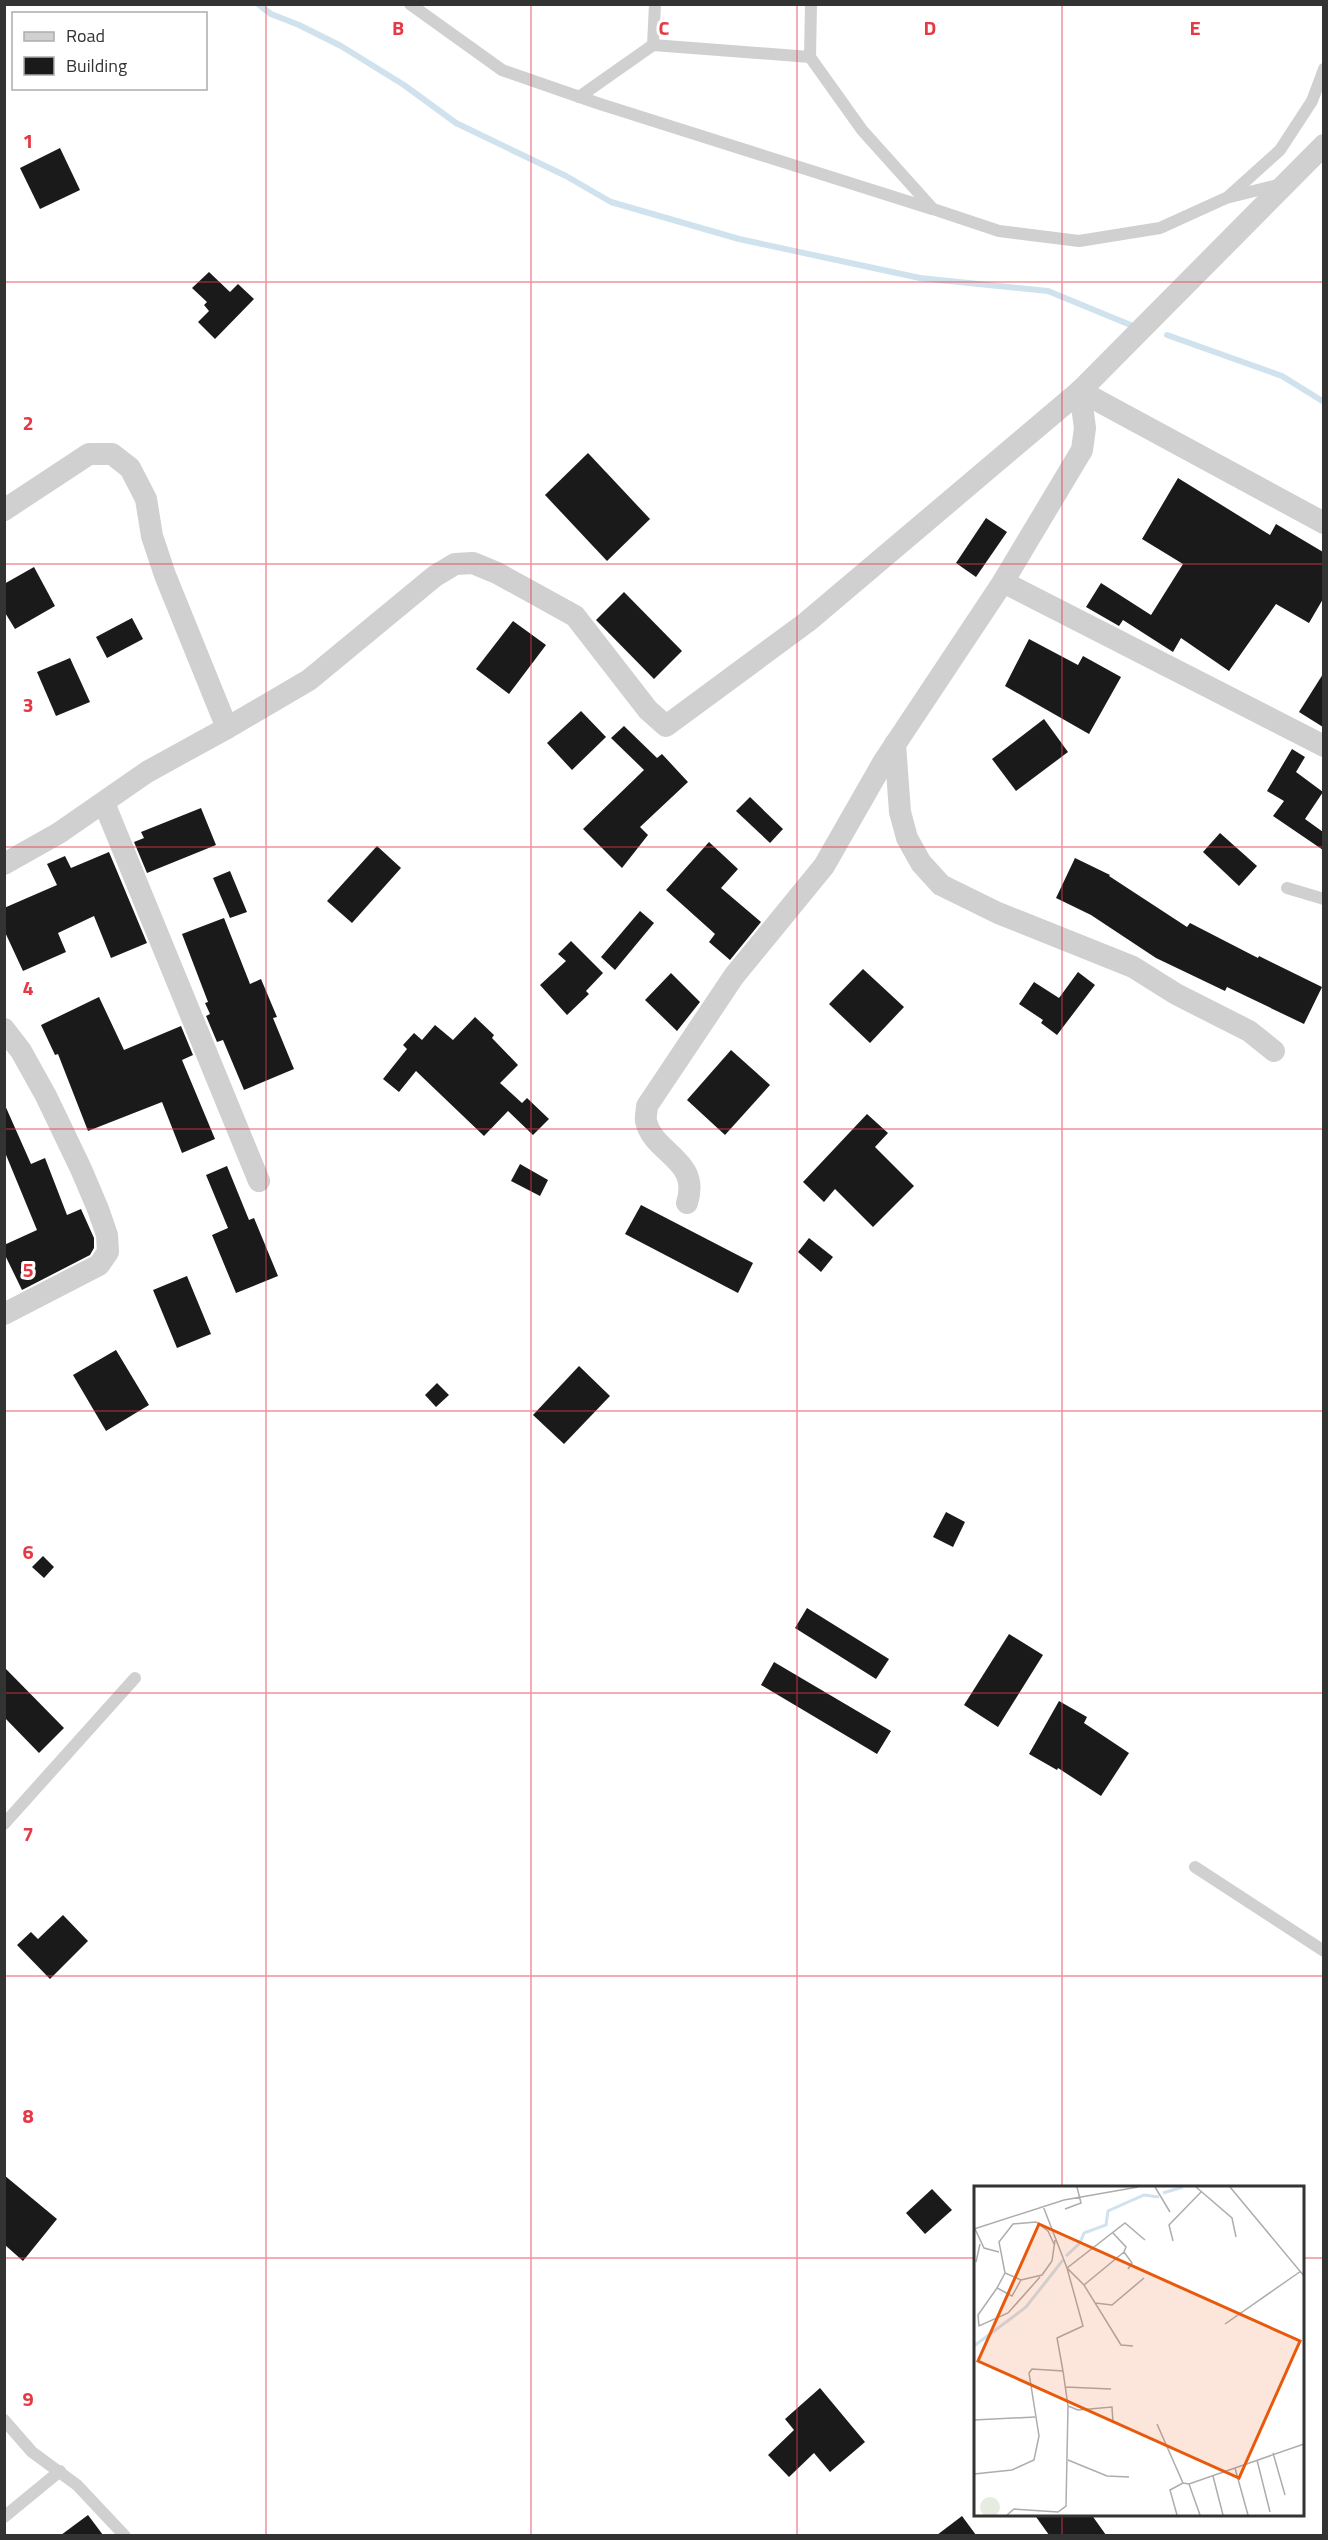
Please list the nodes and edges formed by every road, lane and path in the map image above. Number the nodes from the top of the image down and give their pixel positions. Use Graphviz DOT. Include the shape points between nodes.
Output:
graph roads {
  1 [pos="410,4"];
  2 [pos="655,4"];
  3 [pos="812,4"];
  4 [pos="653,45"];
  5 [pos="810,57"];
  6 [pos="1323,69"];
  7 [pos="579,97"];
  8 [pos="1323,145"];
  9 [pos="1286,183"];
  10 [pos="1226,198"];
  11 [pos="933,209"];
  12 [pos="1080,391"];
  13 [pos="4,510"];
  14 [pos="1323,523"];
  15 [pos="1003,582"];
  16 [pos="227,729"];
  17 [pos="896,744"];
  18 [pos="1323,746"];
  19 [pos="104,803"];
  20 [pos="4,864"];
  21 [pos="1287,888"];
  22 [pos="1323,899"];
  23 [pos="4,1029"];
  24 [pos="1274,1051"];
  25 [pos="259,1181"];
  26 [pos="687,1203"];
  27 [pos="4,1314"];
  28 [pos="135,1678"];
  29 [pos="4,1824"];
  30 [pos="1196,1867"];
  31 [pos="1323,1951"];
  32 [pos="4,2420"];
  33 [pos="60,2472"];
  34 [pos="4,2517"];
  35 [pos="125,2535"];
  1 -- 7 [label="lane" via="502,70"];
  2 -- 4 [label="lane"];
  3 -- 5 [label="lane"];
  4 -- 5 [label="lane"];
  4 -- 7 [label="lane"];
  5 -- 11 [label="lane" via="862,130"];
  6 -- 10 [label="lane" via="1312,101 1280,150"];
  7 -- 11 [label="lane"];
  8 -- 9 [label="street"];
  9 -- 10 [label="lane"];
  9 -- 12 [label="street"];
  10 -- 11 [label="lane" via="1160,228 1079,240 999,231"];
  12 -- 14 [label="street"];
  12 -- 15 [label="street" via="1085,428 1082,450"];
  12 -- 16 [label="street" via="807,622 666,726 648,710 574,616 497,573 473,564 455,564 435,576 309,680"];
  13 -- 16 [label="street" via="88,454 112,454 130,468 146,499 152,536 165,575"];
  15 -- 17 [label="street"];
  15 -- 18 [label="street"];
  16 -- 19 [label="street" via="147,772"];
  17 -- 24 [label="street" via="900,812 908,838 921,863 941,885 998,913 1133,967 1249,1032"];
  17 -- 26 [label="street" via="824,866 734,976 647,1106 646,1121 654,1136 688,1177"];
  19 -- 20 [label="street"];
  19 -- 25 [label="street"];
  21 -- 22 [label="lane"];
  23 -- 27 [label="street" via="21,1052 81,1169 106,1235 108,1252 99,1265"];
  28 -- 29 [label="lane"];
  30 -- 31 [label="lane"];
  32 -- 33 [label="lane" via="32,2452"];
  33 -- 34 [label="lane"];
  33 -- 35 [label="lane"];
}
